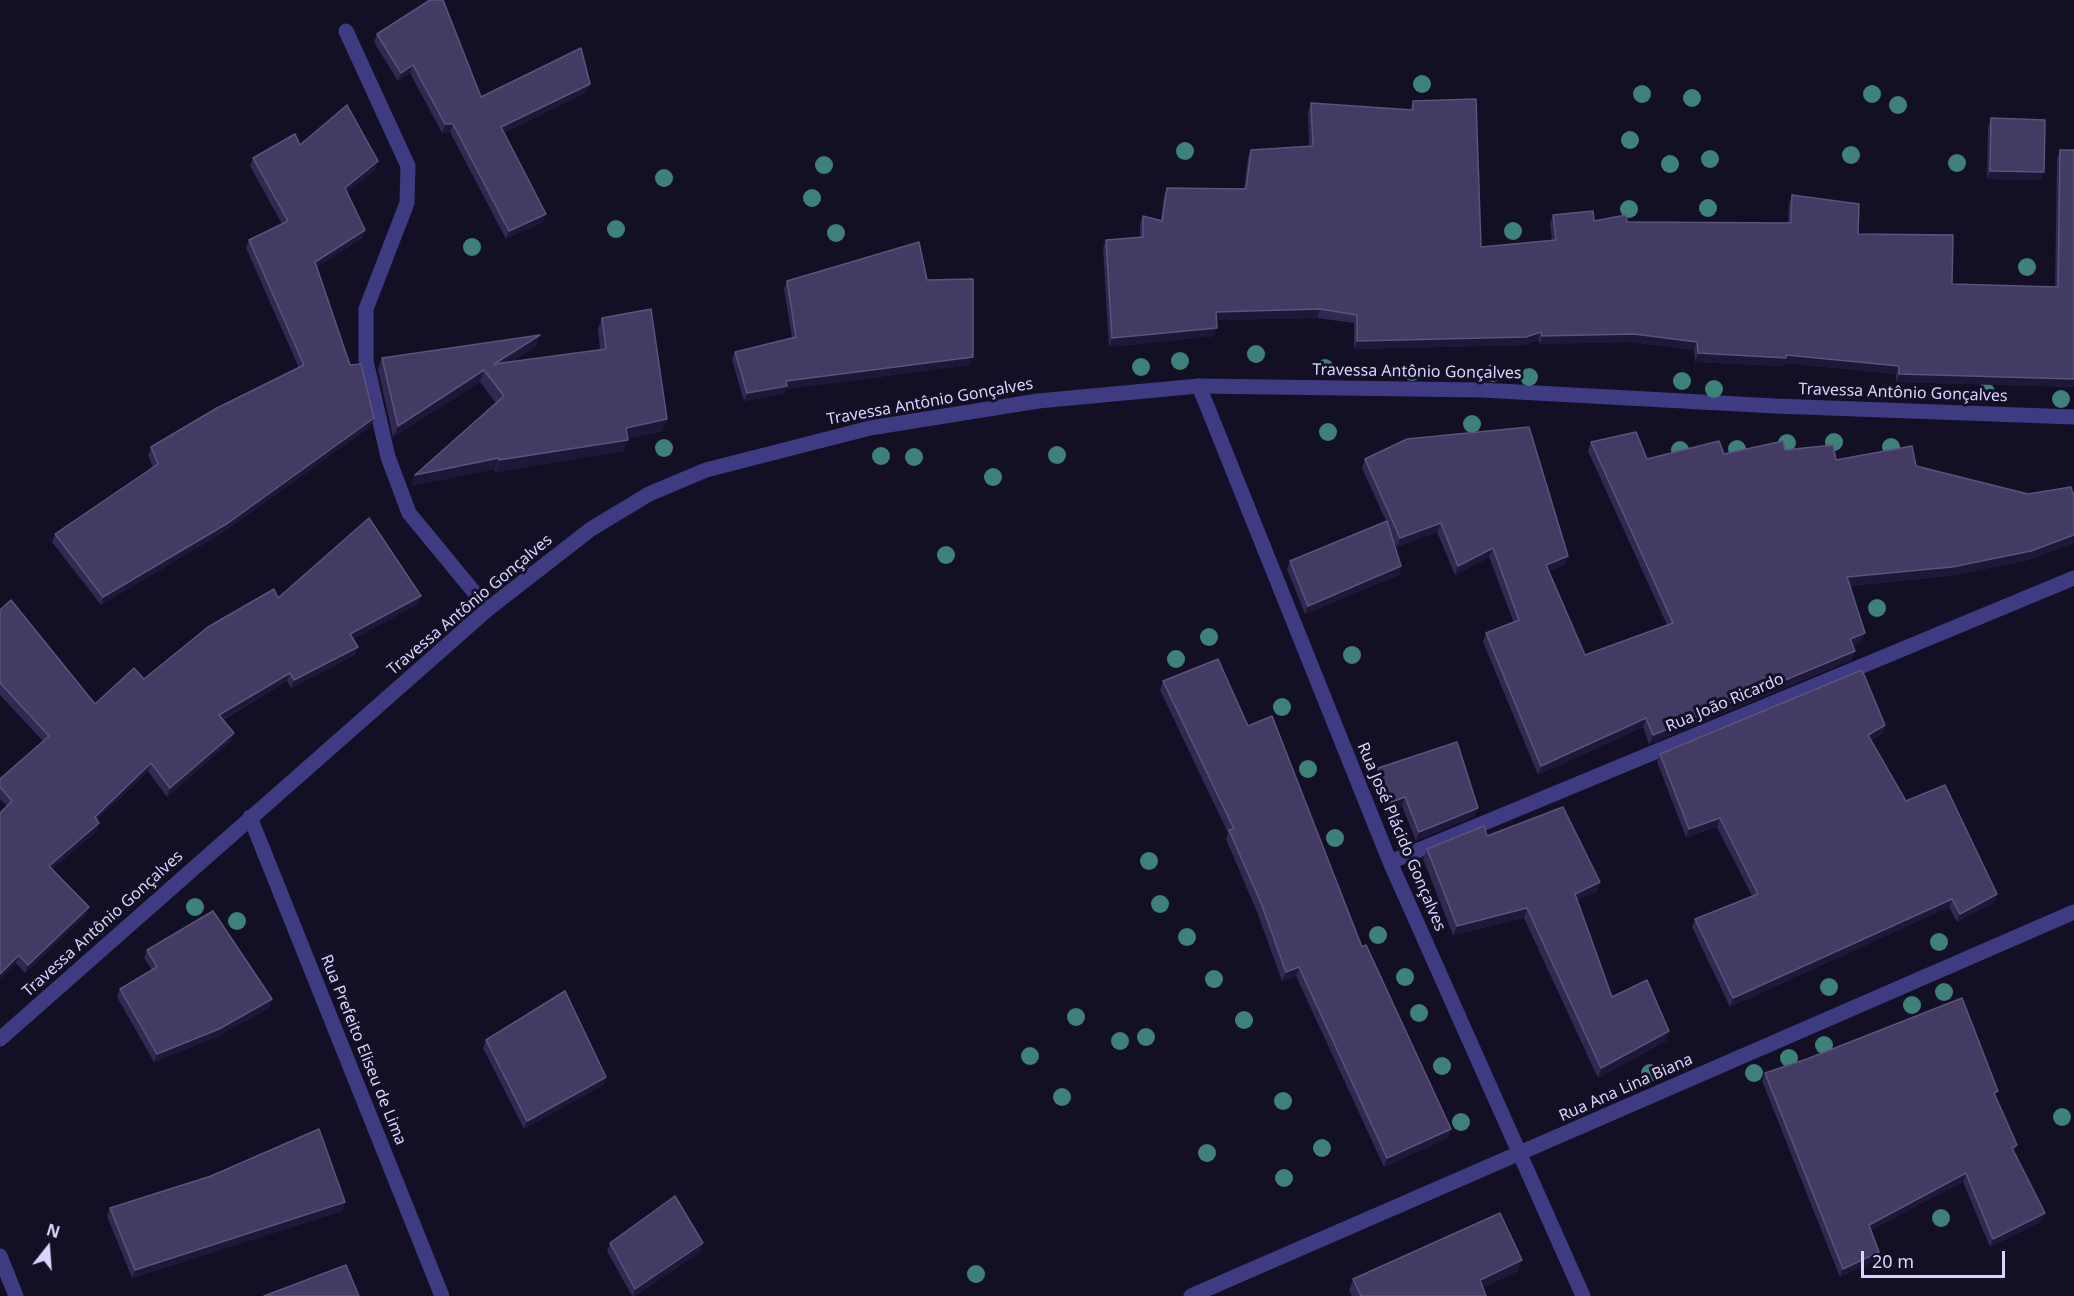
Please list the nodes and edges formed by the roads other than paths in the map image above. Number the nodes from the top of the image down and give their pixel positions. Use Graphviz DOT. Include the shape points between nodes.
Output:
graph roads {
  1 [pos="346,31"];
  2 [pos="1199,386"];
  3 [pos="2074,417"];
  4 [pos="2074,578"];
  5 [pos="488,609"];
  6 [pos="250,817"];
  7 [pos="1390,862"];
  8 [pos="2074,912"];
  9 [pos="0,1039"];
  10 [pos="1519,1154"];
  11 [pos="0,1256"];
  12 [pos="16,1296"];
  13 [pos="442,1296"];
  14 [pos="1191,1296"];
  15 [pos="1583,1296"];
  1 -- 5 [label="street" via="408,166 407,203 366,309 366,362 388,457 409,513"];
  2 -- 3 [label="street, Travessa Antônio Gonçalves" via="1481,390"];
  2 -- 5 [label="street, Travessa Antônio Gonçalves" via="1038,401 870,428 706,470 649,494 591,529"];
  2 -- 7 [label="street, Rua José Plácido Gonçalves"];
  4 -- 7 [label="street, Rua João Ricardo"];
  5 -- 6 [label="street, Travessa Antônio Gonçalves"];
  6 -- 9 [label="street, Travessa Antônio Gonçalves"];
  6 -- 13 [label="street, Rua Prefeito Eliseu de Lima"];
  7 -- 10 [label="street, Rua José Plácido Gonçalves"];
  8 -- 10 [label="street, Rua Ana Lina Biana"];
  10 -- 14 [label="street, Rua Ana Lina Biana"];
  10 -- 15 [label="street, Rua José Plácido Gonçalves"];
  11 -- 12 [label="street"];
}
